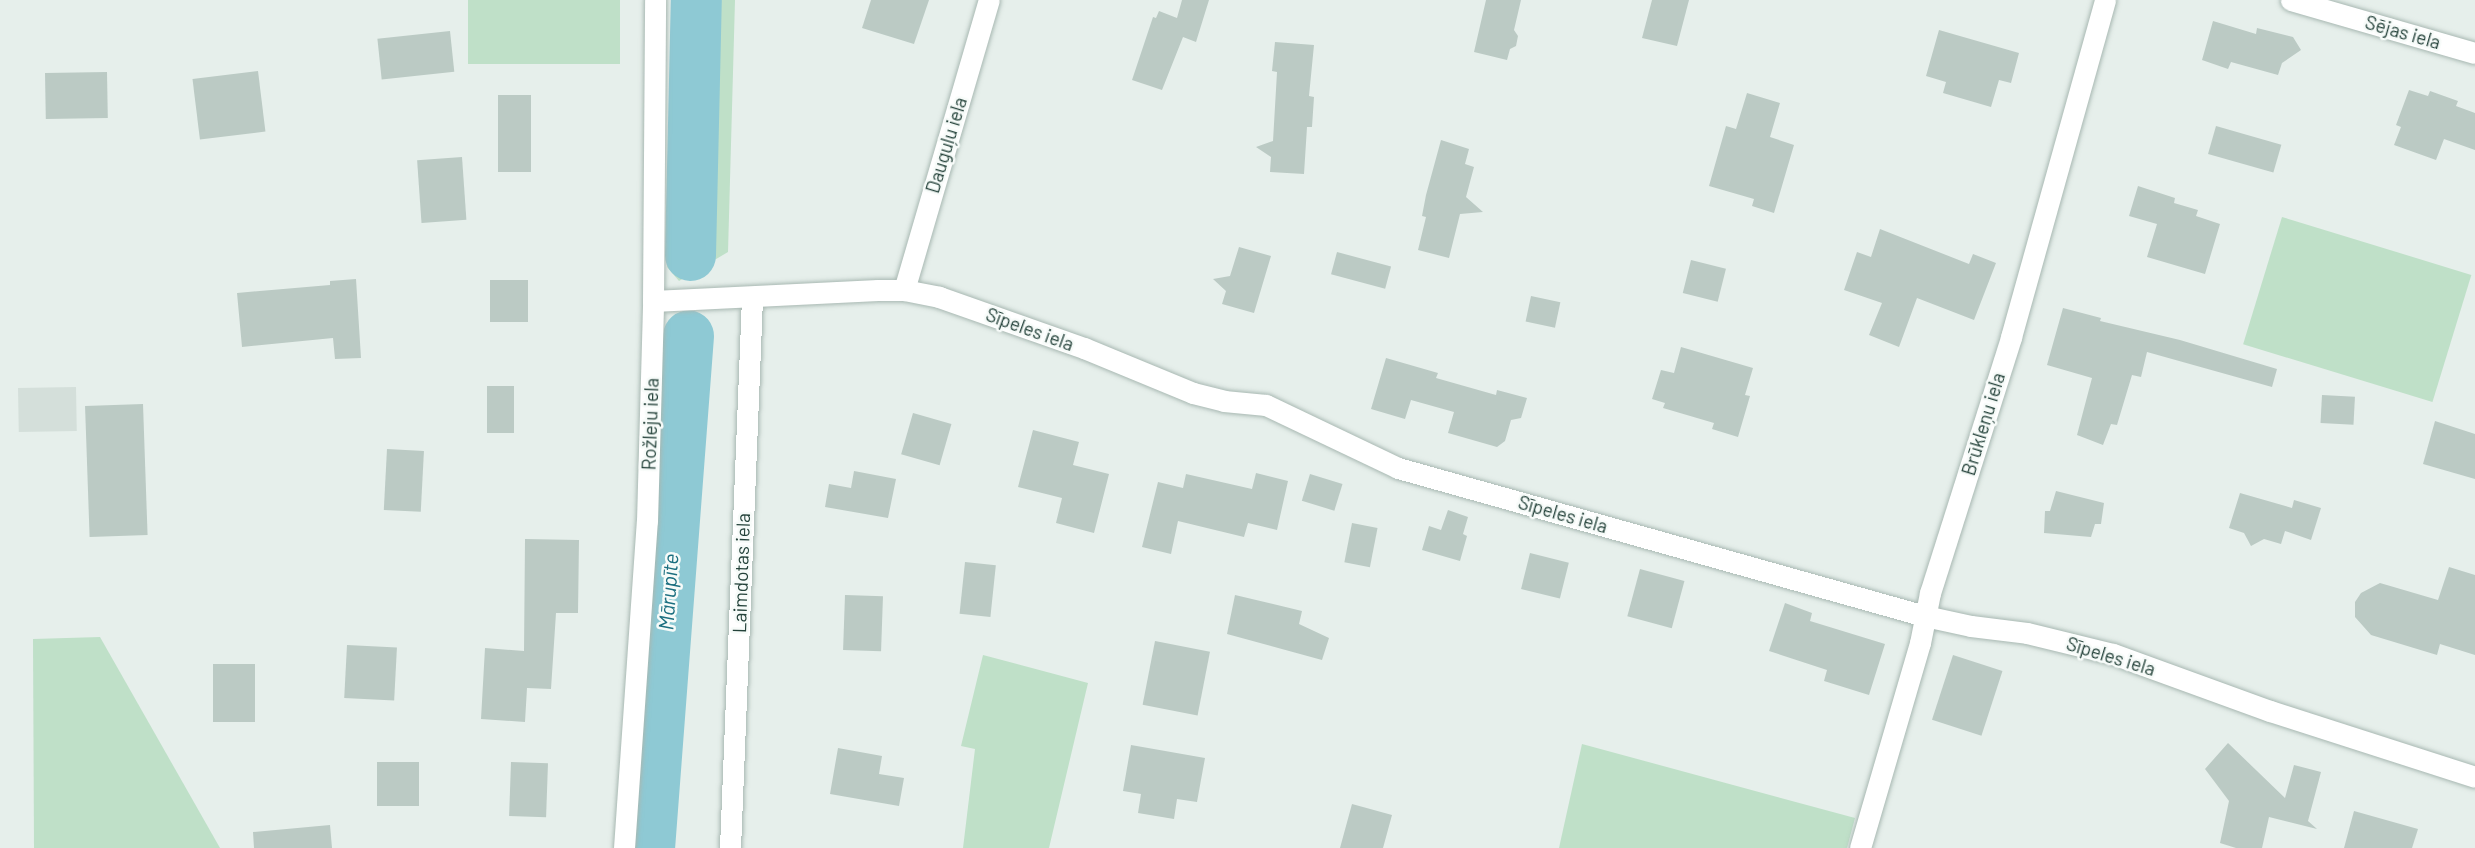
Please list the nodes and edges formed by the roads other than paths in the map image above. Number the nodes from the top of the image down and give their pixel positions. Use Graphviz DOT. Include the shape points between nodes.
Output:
graph roads {
  1 [pos="655,0"];
  2 [pos="989,0"];
  3 [pos="2105,0"];
  4 [pos="2291,0"];
  5 [pos="2475,53"];
  6 [pos="904,290"];
  7 [pos="752,298"];
  8 [pos="653,301"];
  9 [pos="1925,616"];
  10 [pos="2475,777"];
  11 [pos="624,848"];
  12 [pos="730,848"];
  13 [pos="1860,848"];
  1 -- 8 [label="street, Rožleju iela"];
  2 -- 6 [label="street, Dauguļu iela"];
  3 -- 9 [label="street, Brūkleņu iela" via="2011,337"];
  4 -- 5 [label="street, Sējas iela"];
  6 -- 7 [label="street, Sīpeles iela"];
  6 -- 9 [label="street, Sīpeles iela" via="939,297 1084,348 1193,393 1266,405 1398,468"];
  7 -- 8 [label="street, Sīpeles iela"];
  7 -- 12 [label="street, Laimdotas iela"];
  8 -- 11 [label="street, Rožleju iela" via="647,521"];
  9 -- 10 [label="street, Sīpeles iela" via="2027,633 2113,654"];
  9 -- 13 [label="street, Brūkleņu iela"];
}
